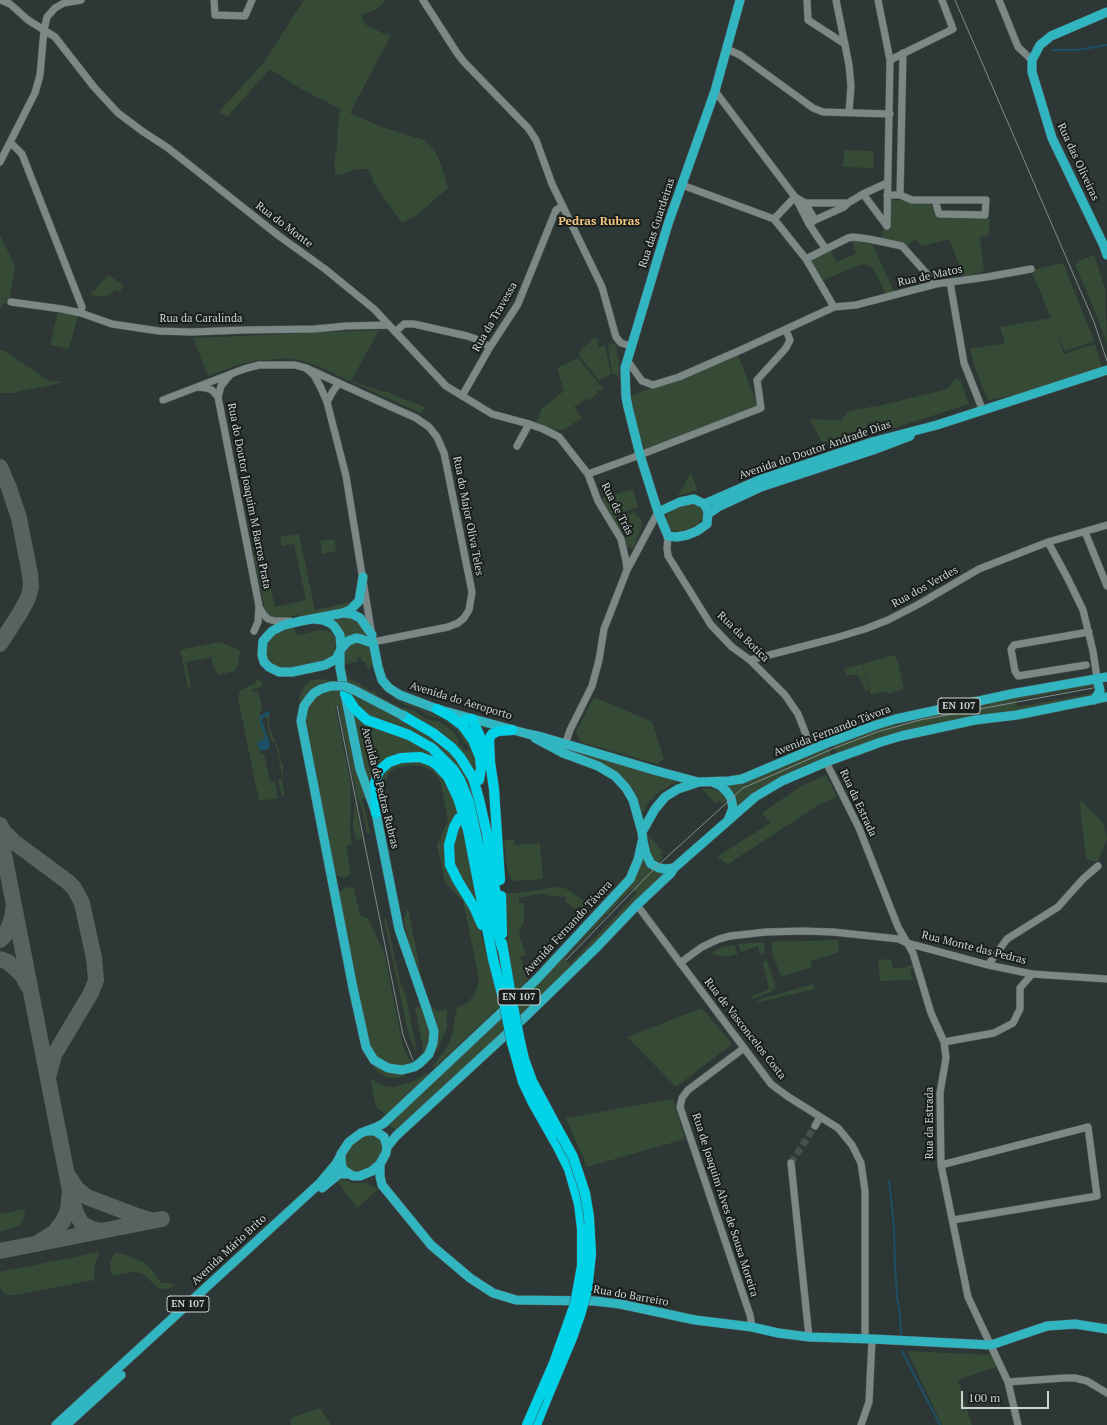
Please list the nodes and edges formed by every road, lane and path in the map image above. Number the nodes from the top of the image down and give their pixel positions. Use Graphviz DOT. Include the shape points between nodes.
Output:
graph roads {
  1 [pos="1,0"];
  2 [pos="81,0"];
  3 [pos="214,0"];
  4 [pos="252,0"];
  5 [pos="423,0"];
  6 [pos="740,0"];
  7 [pos="807,0"];
  8 [pos="836,0"];
  9 [pos="878,0"];
  10 [pos="942,0"];
  11 [pos="999,0"];
  12 [pos="1107,12"];
  13 [pos="44,30"];
  14 [pos="845,44"];
  15 [pos="727,49"];
  16 [pos="904,53"];
  17 [pos="890,60"];
  18 [pos="1032,60"];
  19 [pos="715,91"];
  20 [pos="849,112"];
  21 [pos="890,114"];
  22 [pos="11,143"];
  23 [pos="0,162"];
  24 [pos="887,175"];
  25 [pos="900,175"];
  26 [pos="887,183"];
  27 [pos="682,185"];
  28 [pos="863,194"];
  29 [pos="887,195"];
  30 [pos="900,195"];
  31 [pos="795,197"];
  32 [pos="935,200"];
  33 [pos="805,203"];
  34 [pos="848,203"];
  35 [pos="563,206"];
  36 [pos="774,219"];
  37 [pos="812,222"];
  38 [pos="825,248"];
  39 [pos="1106,249"];
  40 [pos="806,259"];
  41 [pos="1030,269"];
  42 [pos="950,282"];
  43 [pos="936,284"];
  44 [pos="11,302"];
  45 [pos="834,307"];
  46 [pos="81,313"];
  47 [pos="388,325"];
  48 [pos="785,330"];
  49 [pos="395,332"];
  50 [pos="631,346"];
  51 [pos="490,347"];
  52 [pos="627,360"];
  53 [pos="306,368"];
  54 [pos="1107,370"];
  55 [pos="232,373"];
  56 [pos="339,383"];
  57 [pos="196,387"];
  58 [pos="462,396"];
  59 [pos="218,397"];
  60 [pos="163,400"];
  61 [pos="327,402"];
  62 [pos="983,411"];
  63 [pos="525,423"];
  64 [pos="937,425"];
  65 [pos="517,446"];
  66 [pos="640,456"];
  67 [pos="588,474"];
  68 [pos="704,504"];
  69 [pos="658,512"];
  70 [pos="708,514"];
  71 [pos="1107,525"];
  72 [pos="1085,532"];
  73 [pos="668,536"];
  74 [pos="1048,542"];
  75 [pos="627,570"];
  76 [pos="362,577"];
  77 [pos="1107,586"];
  78 [pos="259,606"];
  79 [pos="343,613"];
  80 [pos="313,618"];
  81 [pos="301,621"];
  82 [pos="254,631"];
  83 [pos="1089,632"];
  84 [pos="373,639"];
  85 [pos="340,650"];
  86 [pos="750,660"];
  87 [pos="1086,665"];
  88 [pos="1107,677"];
  89 [pos="1096,678"];
  90 [pos="345,694"];
  91 [pos="1107,697"];
  92 [pos="1094,700"];
  93 [pos="437,709"];
  94 [pos="402,715"];
  95 [pos="472,719"];
  96 [pos="463,726"];
  97 [pos="512,730"];
  98 [pos="528,734"];
  99 [pos="565,744"];
  100 [pos="812,750"];
  101 [pos="563,753"];
  102 [pos="490,762"];
  103 [pos="826,762"];
  104 [pos="479,780"];
  105 [pos="699,782"];
  106 [pos="711,782"];
  107 [pos="376,813"];
  108 [pos="459,818"];
  109 [pos="729,818"];
  110 [pos="642,836"];
  111 [pos="1098,866"];
  112 [pos="674,868"];
  113 [pos="637,905"];
  114 [pos="907,943"];
  115 [pos="502,948"];
  116 [pos="493,959"];
  117 [pos="680,963"];
  118 [pos="988,965"];
  119 [pos="1032,974"];
  120 [pos="1107,979"];
  121 [pos="507,999"];
  122 [pos="515,1040"];
  123 [pos="944,1042"];
  124 [pos="744,1048"];
  125 [pos="820,1117"];
  126 [pos="815,1126"];
  127 [pos="368,1131"];
  128 [pos="388,1147"];
  129 [pos="341,1154"];
  130 [pos="791,1163"];
  131 [pos="380,1164"];
  132 [pos="941,1165"];
  133 [pos="348,1174"];
  134 [pos="360,1176"];
  135 [pos="382,1185"];
  136 [pos="952,1220"];
  137 [pos="752,1327"];
  138 [pos="1107,1329"];
  139 [pos="809,1337"];
  140 [pos="869,1339"];
  141 [pos="992,1345"];
  142 [pos="1008,1382"];
  143 [pos="1107,1393"];
  144 [pos="56,1425"];
  145 [pos="66,1425"];
  146 [pos="527,1425"];
  147 [pos="536,1425"];
  148 [pos="861,1425"];
  149 [pos="1018,1425"];
  1 -- 13 [label="street, Rua do Monte"];
  2 -- 13 [label="street" via="64,3 55,8 48,17"];
  3 -- 4 [label="street" via="215,15 245,16"];
  5 -- 35 [label="street" via="464,62 528,128 536,140"];
  6 -- 15 [label="main road, Rua das Guardeiras"];
  7 -- 14 [label="street" via="808,20"];
  8 -- 14 [label="street"];
  9 -- 17 [label="street"];
  10 -- 16 [label="street" via="953,29"];
  11 -- 18 [label="street" via="1018,47"];
  12 -- 18 [label="main road" via="1051,36 1040,45"];
  13 -- 22 [label="street" via="40,74"];
  13 -- 47 [label="street, Rua do Monte" via="55,37 118,113 168,148 325,269 374,309"];
  14 -- 20 [label="street" via="851,86"];
  15 -- 19 [label="main road, Rua das Guardeiras"];
  15 -- 20 [label="street" via="740,55 813,108 823,112"];
  16 -- 17 [label="street"];
  16 -- 25 [label="street"];
  17 -- 21 [label="street"];
  18 -- 39 [label="main road, Rua das Oliveiras" via="1034,80 1048,130"];
  19 -- 27 [label="main road, Rua das Guardeiras"];
  19 -- 31 [label="street"];
  20 -- 21 [label="street"];
  21 -- 24 [label="street"];
  22 -- 23 [label="street"];
  22 -- 46 [label="street" via="22,154 82,307"];
  24 -- 25 [label="street"];
  24 -- 26 [label="street"];
  25 -- 30 [label="street"];
  26 -- 28 [label="street"];
  26 -- 29 [label="street"];
  27 -- 36 [label="street"];
  27 -- 50 [label="main road, Rua das Guardeiras"];
  28 -- 29 [label="street" via="887,226"];
  28 -- 34 [label="street"];
  29 -- 30 [label="street"];
  30 -- 32 [label="street" via="912,200"];
  31 -- 33 [label="street"];
  31 -- 36 [label="street"];
  31 -- 37 [label="street"];
  32 -- 32 [label="street" via="986,200 985,215 939,214"];
  33 -- 34 [label="street"];
  33 -- 37 [label="street"];
  34 -- 37 [label="street"];
  35 -- 50 [label="street" via="602,287 616,337 621,343"];
  35 -- 51 [label="street, Rua da Travessa" via="556,210 518,304"];
  36 -- 40 [label="street"];
  37 -- 38 [label="street"];
  38 -- 40 [label="street"];
  38 -- 43 [label="street" via="853,237 902,246"];
  40 -- 45 [label="street"];
  41 -- 42 [label="street, Rua de Matos"];
  42 -- 43 [label="street, Rua de Matos"];
  42 -- 62 [label="street" via="964,363"];
  43 -- 45 [label="street, Rua de Matos" via="856,305"];
  44 -- 46 [label="street, Rua da Caralinda"];
  45 -- 48 [label="street, Rua de Matos"];
  46 -- 47 [label="street, Rua da Caralinda" via="112,324 159,331 315,329"];
  47 -- 49 [label="street, Rua do Monte"];
  48 -- 52 [label="street, Rua de Matos" via="679,377 653,385 642,381"];
  48 -- 66 [label="street" via="790,340 786,348 757,380 761,408"];
  49 -- 51 [label="street" via="404,324 414,324 467,336"];
  49 -- 58 [label="street, Rua do Monte" via="446,386"];
  50 -- 52 [label="main road, Rua das Guardeiras"];
  51 -- 58 [label="street, Rua da Travessa"];
  52 -- 66 [label="main road, Rua das Guardeiras" via="626,397"];
  53 -- 55 [label="street" via="295,365 259,365"];
  53 -- 56 [label="street"];
  53 -- 61 [label="street" via="314,375"];
  54 -- 62 [label="main road, Avenida do Doutor Andrade Dias"];
  55 -- 57 [label="street"];
  55 -- 59 [label="street, Rua do Doutor Joaquim M Barros Prata" via="221,386"];
  56 -- 61 [label="street"];
  56 -- 84 [label="street, Rua do Major Oliva Teles" via="416,418 429,427 437,437 444,453 472,592 470,610 458,623 448,627"];
  57 -- 59 [label="street" via="212,390"];
  57 -- 60 [label="street"];
  58 -- 63 [label="street, Rua do Monte" via="492,414"];
  59 -- 78 [label="street, Rua do Doutor Joaquim M Barros Prata"];
  61 -- 76 [label="street" via="346,476"];
  62 -- 64 [label="main road, Avenida do Doutor Andrade Dias"];
  63 -- 65 [label="street"];
  63 -- 67 [label="street, Rua de Trás" via="559,437"];
  64 -- 68 [label="main road, Avenida do Doutor Andrade Dias" via="885,438 759,480"];
  64 -- 70 [label="main road, Avenida do Doutor Andrade Dias" via="887,446 761,487"];
  66 -- 67 [label="street"];
  66 -- 69 [label="main road, Rua das Guardeiras"];
  67 -- 75 [label="street, Rua de Trás" via="598,501 621,540"];
  68 -- 69 [label="main road" via="694,499"];
  68 -- 70 [label="main road"];
  69 -- 73 [label="main road, Rua da Botica"];
  69 -- 75 [label="street"];
  70 -- 73 [label="main road" via="707,524 697,531 677,537"];
  71 -- 72 [label="street, Rua dos Verdes"];
  72 -- 74 [label="street, Rua dos Verdes"];
  72 -- 77 [label="street"];
  73 -- 86 [label="street, Rua da Botica" via="668,556 711,625 732,647"];
  74 -- 83 [label="street" via="1083,610"];
  74 -- 86 [label="street, Rua dos Verdes" via="979,569 888,620 836,638"];
  75 -- 99 [label="street" via="604,629 592,686"];
  76 -- 79 [label="main road" via="359,601"];
  76 -- 84 [label="street"];
  78 -- 81 [label="street, Rua do Doutor Joaquim M Barros Prata" via="268,619"];
  78 -- 82 [label="street, Rua do Doutor Joaquim M Barros Prata" via="258,622"];
  79 -- 80 [label="main road"];
  79 -- 84 [label="main road" via="360,618"];
  80 -- 81 [label="main road"];
  80 -- 85 [label="main road" via="334,626 340,635"];
  81 -- 85 [label="main road" via="272,631 263,641 264,662 269,667 282,672 292,672 325,665 336,659"];
  83 -- 87 [label="street" via="1011,647 1018,676"];
  83 -- 89 [label="street"];
  84 -- 85 [label="main road" via="369,642 356,638 348,641"];
  84 -- 93 [label="main road, Avenida do Aeroporto" via="382,680 389,688 400,695"];
  85 -- 90 [label="main road, Avenida de Pedras Rubras" via="340,668"];
  86 -- 100 [label="street, Rua da Botica" via="784,695 798,714"];
  88 -- 89 [label="main road, Avenida Fernando Távora / EN 107"];
  89 -- 92 [label="main road" via="1100,691"];
  89 -- 100 [label="main road, Avenida Fernando Távora / EN 107" via="896,719"];
  90 -- 107 [label="main road, Avenida de Pedras Rubras" via="360,769"];
  90 -- 115 [label="highway" via="355,709 367,720 409,735 432,748 447,762 460,780 468,802"];
  91 -- 92 [label="main road, EN 107"];
  92 -- 103 [label="main road, EN 107" via="923,730"];
  93 -- 95 [label="main road, Avenida do Aeroporto"];
  93 -- 96 [label="highway"];
  94 -- 107 [label="main road, Avenida de Pedras Rubras, bridge" via="351,688 334,685 321,689 309,699 302,712 301,721 364,1041 374,1060 388,1068 402,1070 414,1067 425,1059 434,1037 432,1023 399,929"];
  94 -- 115 [label="highway" via="433,733 452,748 473,778 487,834"];
  95 -- 96 [label="highway" via="464,720"];
  95 -- 97 [label="main road, Avenida do Aeroporto"];
  95 -- 102 [label="highway"];
  96 -- 104 [label="highway" via="477,747 481,768"];
  97 -- 98 [label="main road, Avenida do Aeroporto"];
  97 -- 102 [label="highway" via="498,731 490,736"];
  98 -- 99 [label="main road, Avenida do Aeroporto"];
  98 -- 101 [label="main road, Avenida do Aeroporto"];
  99 -- 101 [label="street"];
  99 -- 105 [label="main road, Avenida do Aeroporto"];
  100 -- 106 [label="main road, Avenida Fernando Távora" via="742,779"];
  101 -- 110 [label="main road, Avenida do Aeroporto" via="598,766 615,776 633,800"];
  102 -- 115 [label="highway" via="502,906"];
  103 -- 109 [label="main road, EN 107" via="782,781 755,797"];
  103 -- 114 [label="street, Rua da Estrada" via="859,828 886,900"];
  105 -- 106 [label="main road, Avenida Fernando Távora"];
  105 -- 110 [label="main road, Avenida Fernando Távora / EN 107" via="678,789 665,797 655,809"];
  106 -- 109 [label="main road" via="721,786 731,798"];
  107 -- 116 [label="highway" via="375,783 380,771 388,762 420,757 431,761 448,777 456,792 468,830"];
  108 -- 116 [label="highway" via="449,845 450,864 474,907"];
  109 -- 112 [label="main road, EN 107"];
  110 -- 112 [label="main road" via="651,864 659,868"];
  110 -- 127 [label="main road, Avenida Fernando Távora / EN 107" via="638,860 630,879 542,974 384,1123"];
  111 -- 118 [label="street" via="1058,907 1007,939"];
  112 -- 113 [label="main road, EN 107"];
  113 -- 117 [label="street, Rua de Vasconcelos Costa"];
  113 -- 128 [label="main road, EN 107" via="525,1017 396,1136"];
  114 -- 117 [label="street, Rua Monte das Pedras" via="899,939 834,932 766,932 719,939 702,947"];
  114 -- 118 [label="street, Rua Monte das Pedras"];
  114 -- 123 [label="street, Rua da Estrada" via="913,953 934,1020"];
  115 -- 121 [label="highway"];
  116 -- 121 [label="highway"];
  117 -- 124 [label="street, Rua de Vasconcelos Costa"];
  118 -- 119 [label="street, Rua Monte das Pedras"];
  119 -- 120 [label="street, Rua Monte das Pedras"];
  119 -- 123 [label="street" via="1020,988 1020,1009 1013,1023 994,1033"];
  121 -- 122 [label="highway, bridge"];
  122 -- 146 [label="highway, bridge" via="523,1082 569,1169 579,1204 582,1229 582,1266 575,1304"];
  122 -- 147 [label="highway, bridge" via="532,1082 573,1157 589,1217 591,1254 588,1285 572,1338"];
  123 -- 132 [label="street, Rua da Estrada" via="946,1058 940,1093"];
  124 -- 125 [label="street, Rua de Vasconcelos Costa" via="772,1084"];
  124 -- 137 [label="street, Rua de Joaquim Alves de Sousa Moreira" via="688,1090 682,1098 680,1107"];
  125 -- 126 [label="street"];
  125 -- 140 [label="street, Rua de Vasconcelos Costa" via="846,1136 861,1163 866,1205"];
  127 -- 128 [label="main road" via="375,1131 381,1135"];
  127 -- 129 [label="main road, EN 107" via="349,1142"];
  128 -- 131 [label="main road, EN 107"];
  129 -- 133 [label="main road" via="342,1168"];
  129 -- 144 [label="main road, Avenida Mário Brito / EN 107" via="320,1183"];
  130 -- 139 [label="street"];
  131 -- 134 [label="main road" via="372,1172"];
  131 -- 135 [label="main road"];
  132 -- 136 [label="street, Rua da Estrada"];
  132 -- 136 [label="street" via="1088,1127 1097,1196"];
  133 -- 134 [label="main road"];
  133 -- 145 [label="main road, Avenida Mário Brito" via="339,1174 333,1178"];
  134 -- 135 [label="main road, Rua do Barreiro"];
  135 -- 137 [label="main road, Rua do Barreiro" via="431,1245 470,1278 493,1293 516,1300 595,1301 620,1304 695,1320"];
  136 -- 141 [label="street, Rua da Estrada" via="968,1297"];
  137 -- 139 [label="main road, Rua do Barreiro"];
  138 -- 141 [label="main road" via="1074,1324 1047,1326"];
  139 -- 140 [label="main road, Rua do Barreiro"];
  140 -- 141 [label="main road, Rua do Barreiro"];
  140 -- 148 [label="street, Rua de Vasconcelos Costa" via="868,1402"];
  141 -- 142 [label="street, Rua da Estrada"];
  142 -- 143 [label="street" via="1075,1378 1088,1381"];
  142 -- 149 [label="street, Rua da Estrada"];
}
